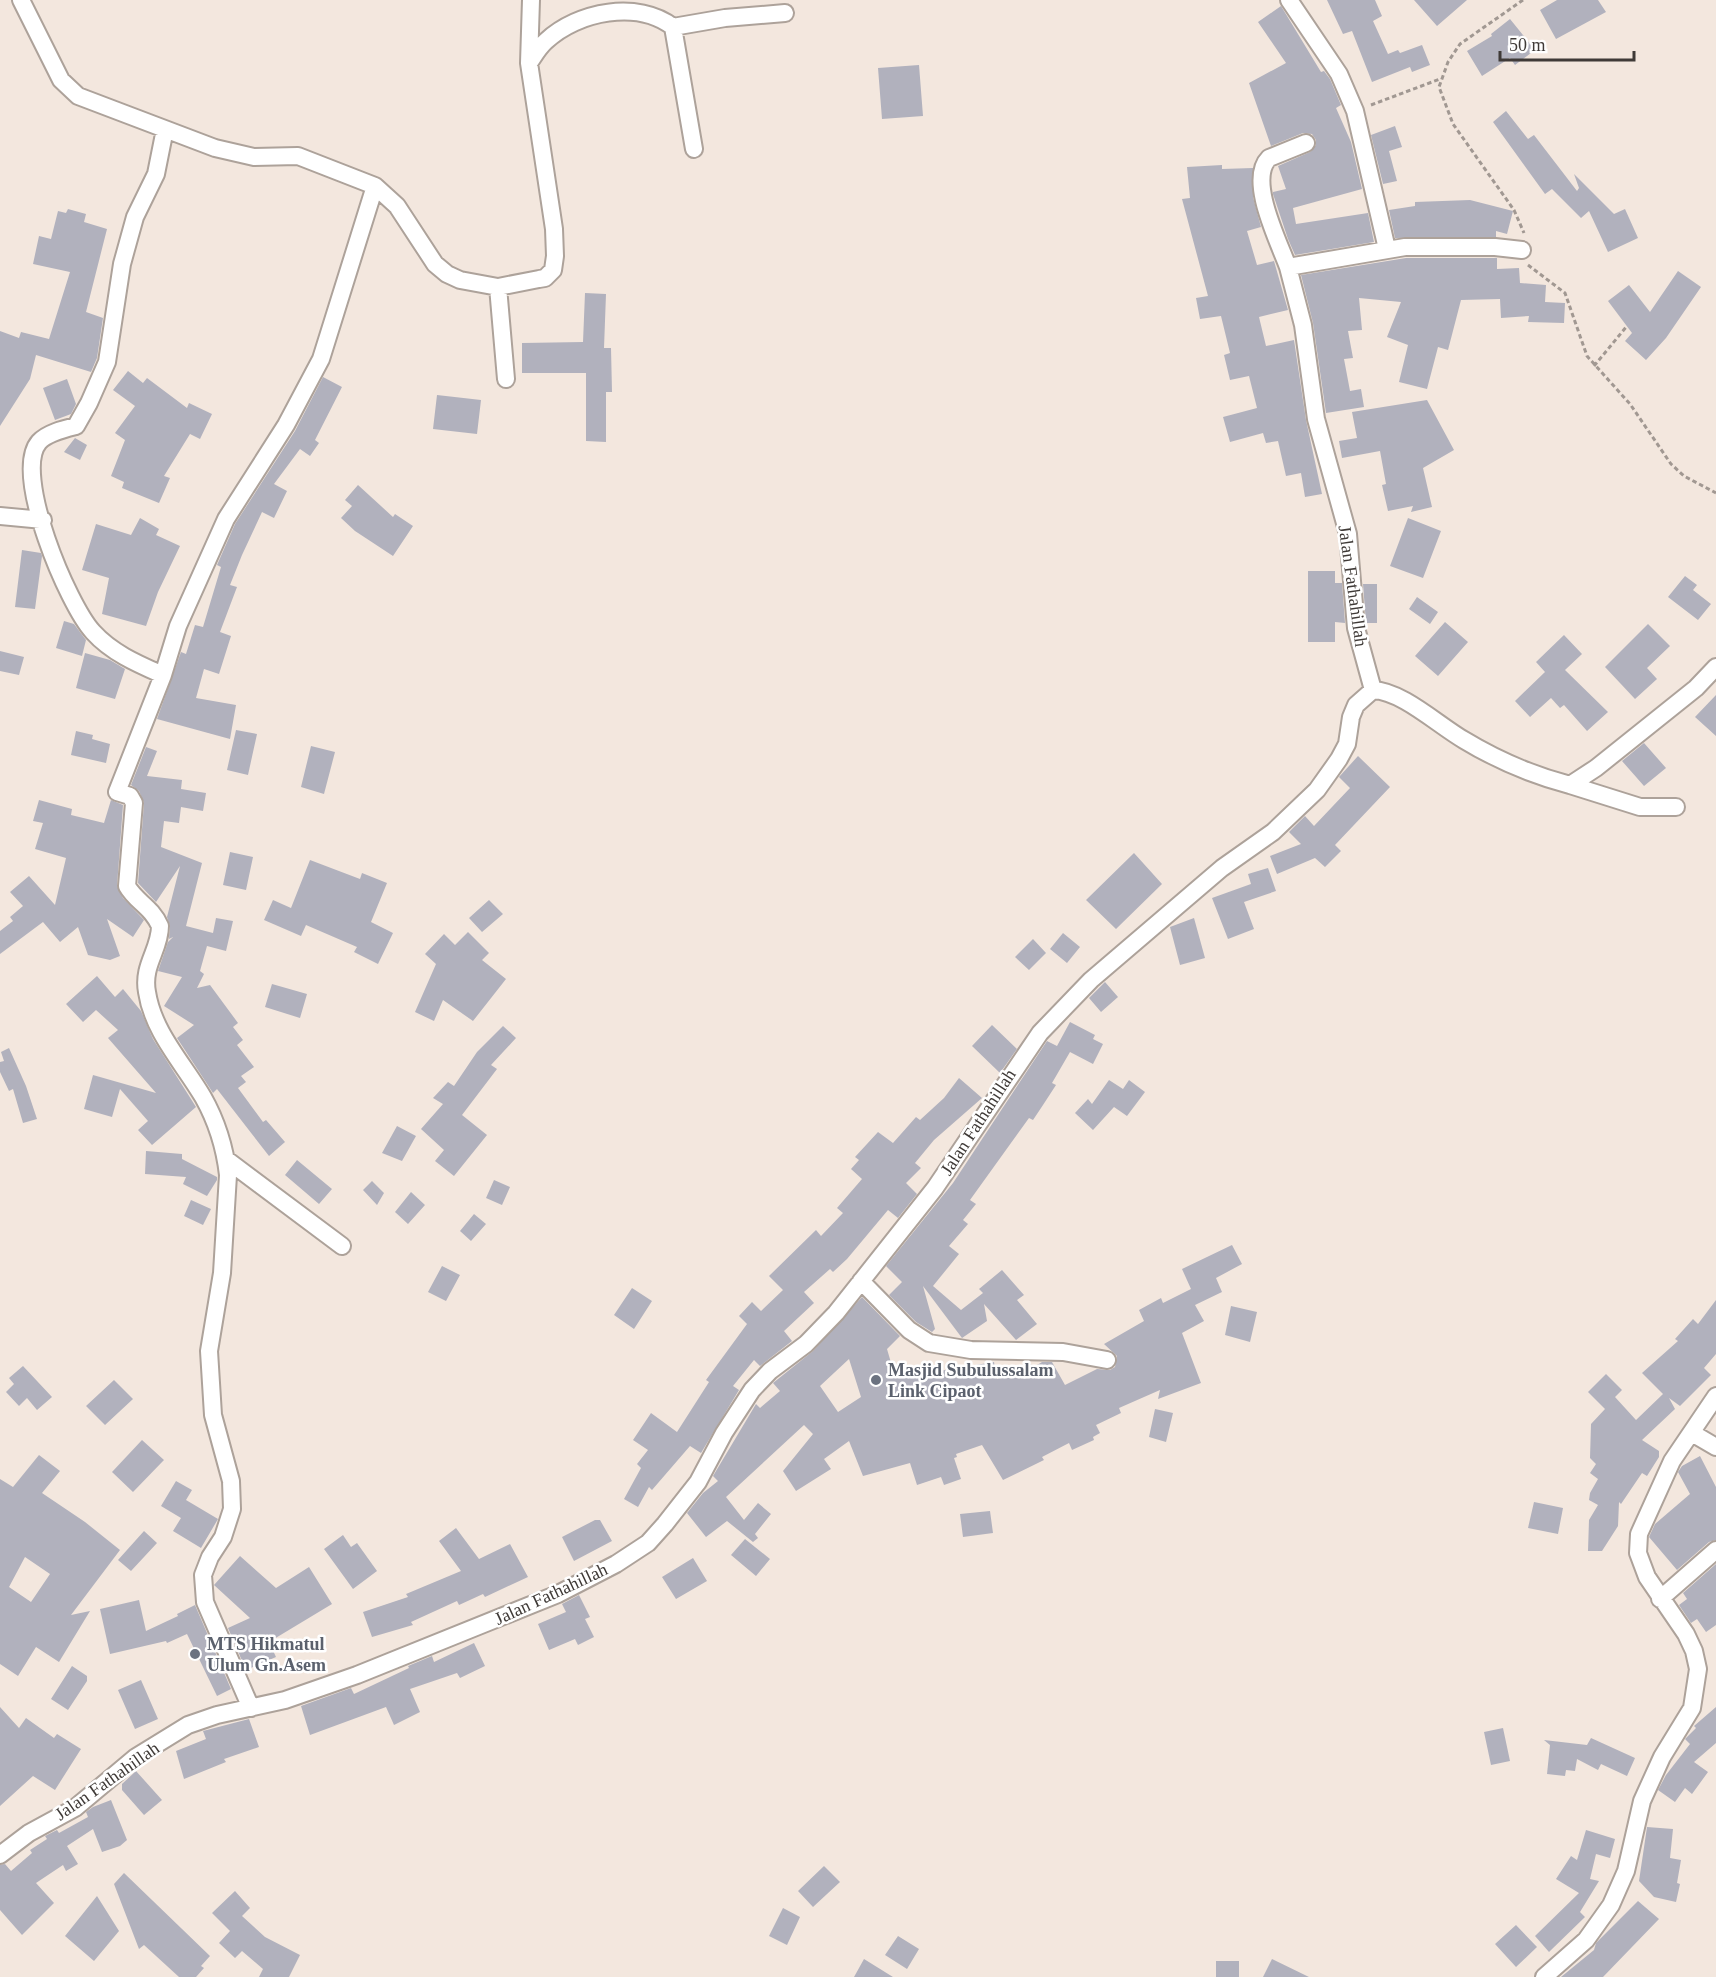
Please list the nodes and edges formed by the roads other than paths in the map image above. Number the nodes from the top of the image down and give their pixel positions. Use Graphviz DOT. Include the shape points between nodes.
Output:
graph roads {
  1 [pos="21,0"];
  2 [pos="531,0"];
  3 [pos="1289,0"];
  4 [pos="640,5"];
  5 [pos="786,13"];
  6 [pos="672,27"];
  7 [pos="529,63"];
  8 [pos="165,129"];
  9 [pos="1306,143"];
  10 [pos="694,149"];
  11 [pos="375,186"];
  12 [pos="1387,249"];
  13 [pos="1522,250"];
  14 [pos="1288,267"];
  15 [pos="498,287"];
  16 [pos="506,380"];
  17 [pos="0,516"];
  18 [pos="43,520"];
  19 [pos="1716,667"];
  20 [pos="162,675"];
  21 [pos="1373,690"];
  22 [pos="1569,785"];
  23 [pos="1676,807"];
  24 [pos="227,1160"];
  25 [pos="342,1246"];
  26 [pos="861,1281"];
  27 [pos="1107,1360"];
  28 [pos="1716,1396"];
  29 [pos="1692,1433"];
  30 [pos="1716,1447"];
  31 [pos="1716,1550"];
  32 [pos="1660,1599"];
  33 [pos="251,1708"];
  34 [pos="0,1855"];
  35 [pos="1544,1977"];
  1 -- 8 [label="street" via="69,89 95,104"];
  2 -- 7 [label="street"];
  3 -- 12 [label="street" via="1339,74 1355,111"];
  4 -- 6 [label="street"];
  4 -- 7 [label="street" via="578,20 545,41"];
  5 -- 6 [label="street"];
  6 -- 10 [label="street"];
  7 -- 15 [label="street" via="554,229 555,264 545,278"];
  8 -- 11 [label="street" via="215,148 254,157 298,156"];
  8 -- 18 [label="street" via="156,174 135,217 122,264 107,362 76,426 38,442 32,460 31,489"];
  9 -- 14 [label="street, Jalan Fathahillah" via="1269,158 1261,174 1268,213"];
  11 -- 15 [label="street" via="398,206 435,264 447,274 475,285"];
  11 -- 20 [label="street" via="321,359 306,392 226,519 178,626"];
  12 -- 13 [label="street" via="1430,246"];
  12 -- 14 [label="street"];
  14 -- 21 [label="street, Jalan Fathahillah" via="1304,325 1316,419 1348,534 1356,628"];
  15 -- 16 [label="street"];
  17 -- 18 [label="street"];
  18 -- 20 [label="street" via="59,574 80,615 109,646"];
  19 -- 22 [label="street" via="1696,688"];
  20 -- 24 [label="street" via="116,788 134,803 127,886 153,912 160,926 146,972 151,1008 174,1054 204,1099"];
  21 -- 22 [label="street" via="1396,695 1492,756"];
  21 -- 26 [label="street, Jalan Fathahillah" via="1356,705 1347,744 1317,790 1273,832 1222,868 1090,980 1040,1033 935,1188"];
  22 -- 23 [label="street" via="1640,807"];
  24 -- 25 [label="street"];
  24 -- 33 [label="street" via="222,1274 209,1351 213,1415 231,1481 232,1509 202,1584 205,1602"];
  26 -- 27 [label="street" via="909,1330 929,1343 971,1350 1063,1352"];
  26 -- 33 [label="street, Jalan Fathahillah" via="822,1329 752,1390 689,1496 648,1543 588,1580 531,1605 357,1675"];
  28 -- 29 [label="street"];
  29 -- 30 [label="street"];
  29 -- 32 [label="street" via="1672,1461 1639,1534 1638,1553"];
  31 -- 32 [label="street"];
  32 -- 35 [label="street" via="1694,1651 1698,1669 1692,1708 1662,1757 1642,1801 1626,1871 1611,1905 1586,1940"];
  33 -- 34 [label="street, Jalan Fathahillah" via="188,1725 136,1757 75,1808 29,1833"];
}
